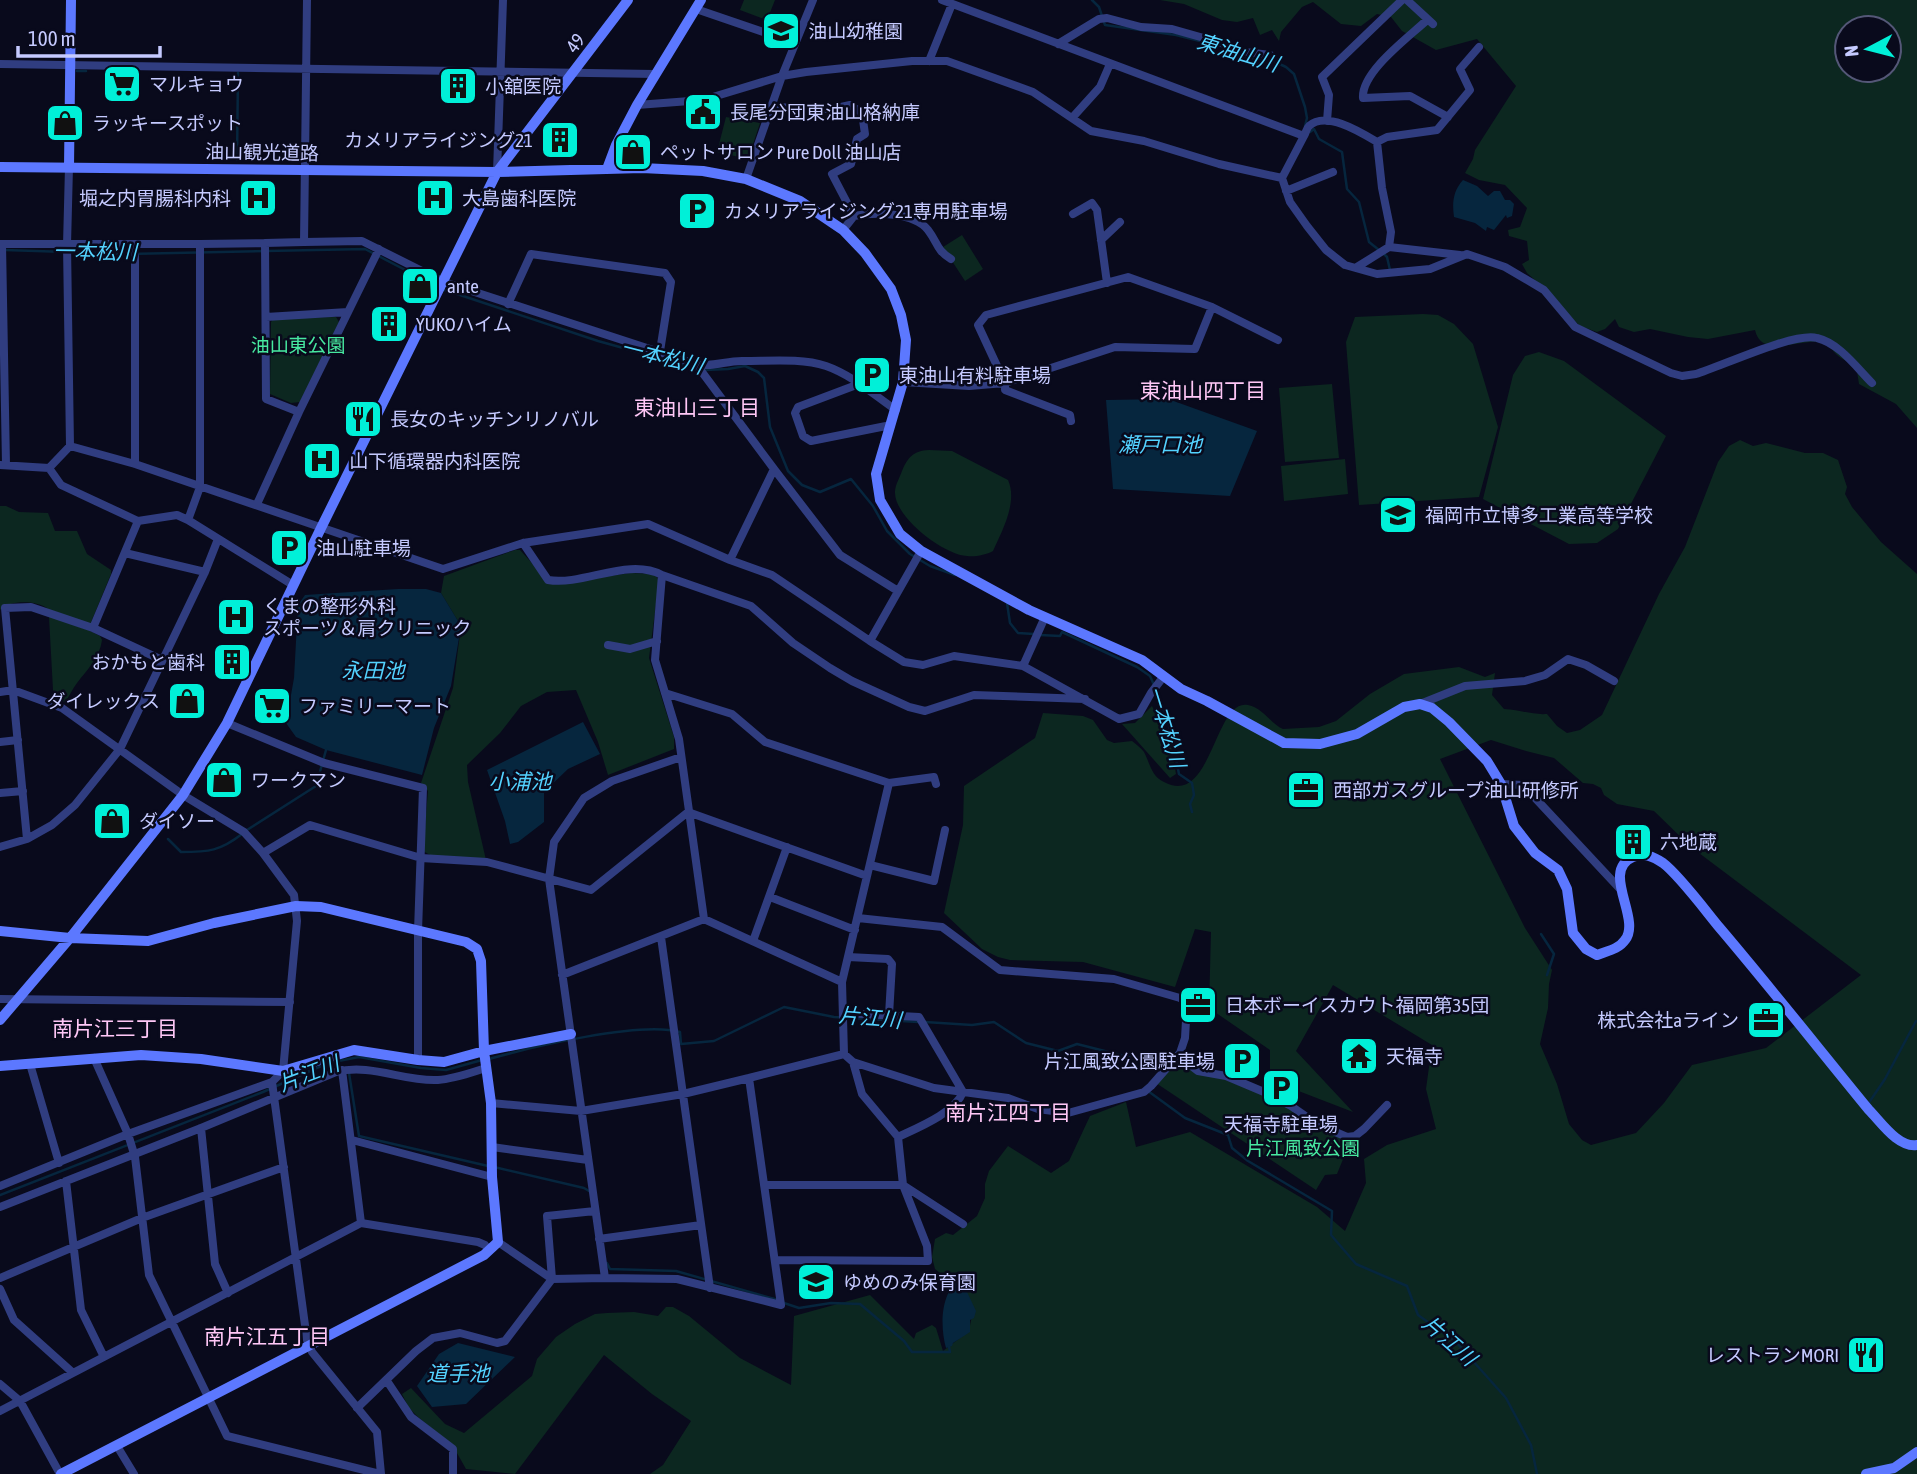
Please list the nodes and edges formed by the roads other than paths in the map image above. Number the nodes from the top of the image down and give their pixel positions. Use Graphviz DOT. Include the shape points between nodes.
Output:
graph roads {
  1 [pos="71,0"];
  2 [pos="307,0"];
  3 [pos="503,0"];
  4 [pos="628,0"];
  5 [pos="813,0"];
  6 [pos="942,0"];
  7 [pos="1405,0"];
  8 [pos="698,4"];
  9 [pos="952,4"];
  10 [pos="795,43"];
  11 [pos="1058,44"];
  12 [pos="1479,47"];
  13 [pos="1270,55"];
  14 [pos="929,61"];
  15 [pos="0,64"];
  16 [pos="1110,64"];
  17 [pos="70,66"];
  18 [pos="307,70"];
  19 [pos="500,72"];
  20 [pos="575,73"];
  21 [pos="655,74"];
  22 [pos="782,76"];
  23 [pos="637,105"];
  24 [pos="771,107"];
  25 [pos="1448,117"];
  26 [pos="1072,118"];
  27 [pos="1327,121"];
  28 [pos="1304,136"];
  29 [pos="1377,142"];
  30 [pos="0,167"];
  31 [pos="69,167"];
  32 [pos="607,169"];
  33 [pos="306,170"];
  34 [pos="497,172"];
  35 [pos="1334,172"];
  36 [pos="1282,178"];
  37 [pos="746,179"];
  38 [pos="1286,191"];
  39 [pos="1073,214"];
  40 [pos="854,216"];
  41 [pos="1120,222"];
  42 [pos="843,230"];
  43 [pos="1101,240"];
  44 [pos="304,242"];
  45 [pos="2,248"];
  46 [pos="266,248"];
  47 [pos="1388,248"];
  48 [pos="200,249"];
  49 [pos="68,250"];
  50 [pos="135,250"];
  51 [pos="377,254"];
  52 [pos="1462,256"];
  53 [pos="951,260"];
  54 [pos="1357,267"];
  55 [pos="1107,282"];
  56 [pos="441,287"];
  57 [pos="509,304"];
  58 [pos="1212,307"];
  59 [pos="348,312"];
  60 [pos="266,317"];
  61 [pos="1278,340"];
  62 [pos="660,351"];
  63 [pos="696,365"];
  64 [pos="902,382"];
  65 [pos="1005,383"];
  66 [pos="1872,383"];
  67 [pos="859,384"];
  68 [pos="2,401"];
  69 [pos="896,410"];
  70 [pos="299,412"];
  71 [pos="1071,421"];
  72 [pos="891,425"];
  73 [pos="70,446"];
  74 [pos="135,464"];
  75 [pos="3,465"];
  76 [pos="48,468"];
  77 [pos="774,469"];
  78 [pos="200,487"];
  79 [pos="257,505"];
  80 [pos="188,520"];
  81 [pos="138,521"];
  82 [pos="321,528"];
  83 [pos="218,539"];
  84 [pos="523,543"];
  85 [pos="920,552"];
  86 [pos="125,553"];
  87 [pos="730,560"];
  88 [pos="205,572"];
  89 [pos="662,575"];
  90 [pos="293,585"];
  91 [pos="898,591"];
  92 [pos="1045,617"];
  93 [pos="93,628"];
  94 [pos="657,641"];
  95 [pos="870,641"];
  96 [pos="608,645"];
  97 [pos="162,660"];
  98 [pos="1023,666"];
  99 [pos="1162,679"];
  100 [pos="1614,681"];
  101 [pos="13,690"];
  102 [pos="0,692"];
  103 [pos="665,693"];
  104 [pos="1085,699"];
  105 [pos="1420,704"];
  106 [pos="227,723"];
  107 [pos="18,740"];
  108 [pos="0,742"];
  109 [pos="120,749"];
  110 [pos="681,757"];
  111 [pos="889,783"];
  112 [pos="936,784"];
  113 [pos="1501,784"];
  114 [pos="23,791"];
  115 [pos="0,793"];
  116 [pos="183,795"];
  117 [pos="688,812"];
  118 [pos="942,833"];
  119 [pos="27,839"];
  120 [pos="0,847"];
  121 [pos="787,847"];
  122 [pos="263,853"];
  123 [pos="421,858"];
  124 [pos="870,865"];
  125 [pos="867,876"];
  126 [pos="549,879"];
  127 [pos="1621,890"];
  128 [pos="770,897"];
  129 [pos="296,906"];
  130 [pos="858,918"];
  131 [pos="704,919"];
  132 [pos="855,930"];
  133 [pos="0,931"];
  134 [pos="418,931"];
  135 [pos="660,937"];
  136 [pos="70,938"];
  137 [pos="753,941"];
  138 [pos="848,957"];
  139 [pos="562,975"];
  140 [pos="842,982"];
  141 [pos="0,999"];
  142 [pos="17,999"];
  143 [pos="290,1002"];
  144 [pos="843,1013"];
  145 [pos="889,1015"];
  146 [pos="0,1020"];
  147 [pos="571,1034"];
  148 [pos="484,1051"];
  149 [pos="844,1054"];
  150 [pos="94,1058"];
  151 [pos="1174,1059"];
  152 [pos="418,1060"];
  153 [pos="853,1062"];
  154 [pos="30,1063"];
  155 [pos="0,1066"];
  156 [pos="485,1067"];
  157 [pos="346,1070"];
  158 [pos="283,1072"];
  159 [pos="749,1078"];
  160 [pos="272,1082"];
  161 [pos="963,1092"];
  162 [pos="683,1094"];
  163 [pos="274,1098"];
  164 [pos="491,1103"];
  165 [pos="1387,1105"];
  166 [pos="581,1111"];
  167 [pos="201,1128"];
  168 [pos="128,1134"];
  169 [pos="898,1137"];
  170 [pos="352,1140"];
  171 [pos="1917,1145"];
  172 [pos="492,1147"];
  173 [pos="134,1154"];
  174 [pos="588,1160"];
  175 [pos="59,1163"];
  176 [pos="284,1167"];
  177 [pos="492,1170"];
  178 [pos="65,1181"];
  179 [pos="764,1185"];
  180 [pos="903,1185"];
  181 [pos="0,1186"];
  182 [pos="208,1194"];
  183 [pos="0,1206"];
  184 [pos="595,1211"];
  185 [pos="142,1219"];
  186 [pos="361,1223"];
  187 [pos="963,1224"];
  188 [pos="701,1225"];
  189 [pos="603,1238"];
  190 [pos="74,1246"];
  191 [pos="494,1246"];
  192 [pos="296,1258"];
  193 [pos="775,1260"];
  194 [pos="0,1278"];
  195 [pos="605,1278"];
  196 [pos="552,1279"];
  197 [pos="710,1288"];
  198 [pos="0,1289"];
  199 [pos="229,1293"];
  200 [pos="170,1324"];
  201 [pos="310,1346"];
  202 [pos="104,1357"];
  203 [pos="72,1372"];
  204 [pos="387,1381"];
  205 [pos="0,1384"];
  206 [pos="208,1398"];
  207 [pos="20,1401"];
  208 [pos="357,1408"];
  209 [pos="0,1411"];
  210 [pos="117,1446"];
  211 [pos="1917,1452"];
  212 [pos="61,1474"];
  213 [pos="134,1474"];
  214 [pos="380,1474"];
  215 [pos="453,1474"];
  216 [pos="1866,1474"];
  1 -- 17 [label="street"];
  2 -- 18 [label="street"];
  3 -- 19 [label="street"];
  4 -- 20 [label="street, 49 / 49"];
  5 -- 10 [label="street"];
  6 -- 9 [label="street"];
  7 -- 25 [label="street" via="1430,22 1368,76 1363,98 1410,96"];
  7 -- 27 [label="street" via="1322,77 1329,95"];
  8 -- 10 [label="street"];
  8 -- 21 [label="street"];
  9 -- 11 [label="street"];
  9 -- 14 [label="street"];
  10 -- 22 [label="street"];
  11 -- 13 [label="street" via="1103,19 1172,29 1237,51"];
  11 -- 16 [label="street"];
  12 -- 25 [label="street" via="1460,69 1470,90"];
  14 -- 22 [label="street"];
  14 -- 26 [label="street" via="947,61 1033,92"];
  15 -- 17 [label="street"];
  16 -- 26 [label="street" via="1100,87"];
  16 -- 28 [label="street"];
  17 -- 18 [label="street"];
  17 -- 31 [label="street"];
  18 -- 19 [label="street"];
  18 -- 33 [label="street"];
  19 -- 20 [label="street"];
  19 -- 34 [label="street"];
  20 -- 21 [label="street"];
  20 -- 34 [label="street, 49 / 49"];
  21 -- 23 [label="street"];
  22 -- 23 [label="street" via="703,100"];
  22 -- 24 [label="street"];
  23 -- 32 [label="street"];
  24 -- 37 [label="street"];
  24 -- 40 [label="street" via="832,109 850,105 862,113 865,134 857,139 851,164 832,174"];
  25 -- 29 [label="street" via="1437,130"];
  26 -- 36 [label="street" via="1091,131"];
  27 -- 28 [label="street" via="1309,126"];
  27 -- 29 [label="street" via="1352,127"];
  28 -- 36 [label="street"];
  29 -- 47 [label="street" via="1391,232"];
  30 -- 31 [label="street, 油山観光道路"];
  31 -- 33 [label="street, 油山観光道路"];
  31 -- 49 [label="street"];
  32 -- 34 [label="street, 油山観光道路"];
  32 -- 37 [label="street, 油山観光道路" via="702,171"];
  33 -- 34 [label="street, 油山観光道路"];
  33 -- 44 [label="street"];
  34 -- 56 [label="street, 49"];
  35 -- 38 [label="street"];
  36 -- 38 [label="street"];
  37 -- 42 [label="street, 油山観光道路" via="800,201"];
  38 -- 54 [label="street" via="1326,250 1345,265"];
  39 -- 43 [label="street" via="1092,203"];
  40 -- 42 [label="street"];
  40 -- 53 [label="street" via="900,215 926,228 939,252"];
  41 -- 43 [label="street"];
  42 -- 64 [label="street, 油山観光道路" via="891,289 906,340"];
  43 -- 55 [label="street"];
  44 -- 46 [label="street"];
  44 -- 51 [label="street" via="362,241"];
  45 -- 49 [label="street"];
  45 -- 68 [label="street"];
  46 -- 48 [label="street"];
  46 -- 60 [label="street"];
  47 -- 52 [label="street"];
  47 -- 54 [label="street"];
  48 -- 50 [label="street"];
  48 -- 78 [label="street"];
  49 -- 50 [label="street"];
  49 -- 73 [label="street"];
  50 -- 74 [label="street"];
  51 -- 56 [label="street"];
  51 -- 59 [label="street"];
  52 -- 54 [label="street" via="1430,270 1377,275"];
  52 -- 66 [label="street" via="1505,267 1544,290 1575,327 1671,373 1696,374 1784,341 1816,337 1839,350"];
  55 -- 58 [label="street" via="1128,277"];
  55 -- 65 [label="street" via="986,315 978,325"];
  56 -- 57 [label="street"];
  56 -- 82 [label="street, 49"];
  57 -- 62 [label="street"];
  57 -- 62 [label="street" via="531,254 665,273 671,282"];
  58 -- 61 [label="street"];
  58 -- 65 [label="street" via="1195,349 1115,347"];
  59 -- 60 [label="street"];
  59 -- 70 [label="street"];
  60 -- 70 [label="street" via="267,399"];
  62 -- 63 [label="street"];
  63 -- 67 [label="street" via="790,361 825,366"];
  63 -- 77 [label="street"];
  64 -- 65 [label="street"];
  64 -- 69 [label="street, 油山観光道路"];
  65 -- 71 [label="street" via="1005,390 1070,415"];
  67 -- 69 [label="street"];
  67 -- 72 [label="street" via="798,407 795,413 803,436 811,441"];
  68 -- 75 [label="street"];
  69 -- 72 [label="street, 油山観光道路"];
  70 -- 79 [label="street"];
  72 -- 85 [label="street, 油山観光道路" via="876,474 880,500 900,534"];
  73 -- 74 [label="street"];
  73 -- 76 [label="street"];
  74 -- 78 [label="street"];
  75 -- 76 [label="street"];
  76 -- 81 [label="street" via="61,485"];
  77 -- 87 [label="street"];
  77 -- 91 [label="street" via="840,555"];
  78 -- 79 [label="street"];
  78 -- 80 [label="street"];
  79 -- 82 [label="street"];
  80 -- 81 [label="street" via="177,515"];
  80 -- 83 [label="street"];
  81 -- 86 [label="street"];
  82 -- 84 [label="street" via="443,569"];
  82 -- 90 [label="street, 49"];
  83 -- 88 [label="street"];
  83 -- 90 [label="street"];
  84 -- 87 [label="street" via="648,524"];
  84 -- 89 [label="street" via="548,580 632,569"];
  85 -- 91 [label="street"];
  85 -- 92 [label="street, 油山観光道路"];
  86 -- 88 [label="street"];
  86 -- 93 [label="street"];
  87 -- 95 [label="street" via="772,575"];
  88 -- 97 [label="street"];
  89 -- 94 [label="street"];
  89 -- 104 [label="street" via="751,606 821,662 909,707 925,711 974,695"];
  90 -- 106 [label="street, 49"];
  91 -- 95 [label="street"];
  92 -- 98 [label="street"];
  92 -- 99 [label="street, 油山観光道路" via="1142,660"];
  93 -- 97 [label="street"];
  93 -- 101 [label="street" via="31,607 5,608"];
  94 -- 96 [label="street" via="630,649"];
  94 -- 103 [label="street" via="655,660"];
  95 -- 98 [label="street" via="904,662 923,665 954,656"];
  97 -- 109 [label="street"];
  98 -- 104 [label="street"];
  99 -- 104 [label="street" via="1139,714 1119,719"];
  99 -- 105 [label="street, 油山観光道路" via="1284,743 1320,744 1357,734 1404,707"];
  100 -- 105 [label="street" via="1568,660 1525,681 1465,686"];
  101 -- 102 [label="street"];
  101 -- 107 [label="street"];
  101 -- 109 [label="street" via="62,708"];
  103 -- 110 [label="street"];
  103 -- 111 [label="street" via="732,714 765,742"];
  105 -- 113 [label="street" via="1449,722 1487,761"];
  106 -- 116 [label="street, 49"];
  106 -- 123 [label="street" via="324,763 423,788"];
  107 -- 108 [label="street"];
  107 -- 114 [label="street"];
  109 -- 116 [label="street"];
  109 -- 119 [label="street" via="75,805"];
  110 -- 117 [label="street"];
  110 -- 126 [label="street" via="612,781 584,798 554,842"];
  111 -- 112 [label="street" via="934,776"];
  111 -- 124 [label="street"];
  113 -- 127 [label="street" via="1523,785"];
  113 -- 127 [label="street" via="1514,826 1535,853 1558,870 1567,889 1573,933 1597,955 1616,949 1627,939 1627,910"];
  114 -- 115 [label="street"];
  114 -- 119 [label="street"];
  116 -- 122 [label="street" via="244,832"];
  116 -- 136 [label="street, 49"];
  117 -- 121 [label="street"];
  117 -- 126 [label="street" via="592,890"];
  117 -- 131 [label="street"];
  118 -- 124 [label="street" via="933,881"];
  119 -- 120 [label="street"];
  121 -- 125 [label="street"];
  121 -- 128 [label="street"];
  122 -- 123 [label="street" via="310,825"];
  122 -- 129 [label="street" via="294,895"];
  123 -- 126 [label="street" via="486,862"];
  123 -- 134 [label="street"];
  124 -- 125 [label="street"];
  125 -- 130 [label="street"];
  126 -- 139 [label="street"];
  127 -- 171 [label="street" via="1622,866 1632,857 1649,855 1665,864 1869,1110 1898,1139"];
  128 -- 132 [label="street"];
  128 -- 137 [label="street"];
  129 -- 134 [label="street" via="321,907"];
  129 -- 136 [label="street" via="148,941"];
  129 -- 143 [label="street"];
  130 -- 132 [label="street"];
  130 -- 151 [label="street" via="942,927 1000,970 1114,979 1180,998 1187,1003 1185,1038"];
  131 -- 135 [label="street"];
  131 -- 137 [label="street"];
  132 -- 138 [label="street"];
  133 -- 136 [label="street"];
  134 -- 148 [label="street" via="477,949"];
  134 -- 152 [label="street"];
  135 -- 139 [label="street"];
  135 -- 162 [label="street"];
  136 -- 142 [label="street, 49"];
  137 -- 140 [label="street"];
  138 -- 140 [label="street"];
  138 -- 145 [label="street" via="888,959 892,964"];
  139 -- 147 [label="street"];
  140 -- 144 [label="street"];
  141 -- 142 [label="street"];
  142 -- 143 [label="street"];
  142 -- 146 [label="street, 49"];
  143 -- 158 [label="street"];
  144 -- 145 [label="street"];
  144 -- 149 [label="street"];
  145 -- 161 [label="street" via="919,1017"];
  147 -- 148 [label="street"];
  147 -- 166 [label="street"];
  148 -- 152 [label="street" via="444,1062"];
  148 -- 156 [label="street"];
  149 -- 153 [label="street"];
  149 -- 159 [label="street"];
  150 -- 154 [label="street"];
  150 -- 158 [label="street" via="201,1059"];
  150 -- 168 [label="street"];
  151 -- 161 [label="street" via="1144,1092 1068,1113"];
  151 -- 165 [label="street" via="1264,1093 1347,1137 1364,1129"];
  152 -- 158 [label="street" via="354,1050"];
  153 -- 161 [label="street" via="934,1088"];
  153 -- 169 [label="street" via="862,1094"];
  154 -- 155 [label="street"];
  154 -- 175 [label="street"];
  156 -- 157 [label="street" via="438,1080"];
  156 -- 164 [label="street"];
  157 -- 163 [label="street"];
  157 -- 170 [label="street"];
  158 -- 160 [label="street"];
  159 -- 162 [label="street"];
  159 -- 179 [label="street"];
  160 -- 163 [label="street"];
  160 -- 168 [label="street"];
  161 -- 169 [label="street" via="934,1119"];
  162 -- 166 [label="street"];
  162 -- 188 [label="street"];
  163 -- 167 [label="street"];
  163 -- 176 [label="street"];
  164 -- 166 [label="street"];
  164 -- 172 [label="street"];
  166 -- 174 [label="street"];
  167 -- 173 [label="street"];
  167 -- 182 [label="street"];
  168 -- 173 [label="street"];
  168 -- 175 [label="street"];
  169 -- 180 [label="street"];
  170 -- 177 [label="street"];
  170 -- 186 [label="street"];
  172 -- 174 [label="street"];
  172 -- 177 [label="street"];
  173 -- 178 [label="street"];
  173 -- 185 [label="street"];
  174 -- 184 [label="street"];
  175 -- 181 [label="street"];
  176 -- 182 [label="street"];
  176 -- 192 [label="street"];
  177 -- 191 [label="street"];
  178 -- 183 [label="street"];
  178 -- 190 [label="street"];
  179 -- 180 [label="street"];
  179 -- 193 [label="street"];
  180 -- 187 [label="street"];
  180 -- 193 [label="street" via="927,1246 928,1261"];
  182 -- 185 [label="street"];
  182 -- 199 [label="street" via="215,1264"];
  184 -- 189 [label="street"];
  184 -- 196 [label="street" via="547,1216"];
  185 -- 190 [label="street"];
  185 -- 200 [label="street" via="149,1275"];
  186 -- 191 [label="street"];
  186 -- 192 [label="street"];
  188 -- 189 [label="street"];
  188 -- 197 [label="street"];
  189 -- 195 [label="street"];
  190 -- 194 [label="street"];
  190 -- 202 [label="street" via="81,1310"];
  191 -- 196 [label="street"];
  191 -- 201 [label="street"];
  192 -- 199 [label="street"];
  192 -- 201 [label="street"];
  193 -- 197 [label="street" via="780,1301"];
  195 -- 196 [label="street"];
  195 -- 197 [label="street" via="677,1279"];
  196 -- 204 [label="street" via="505,1342 460,1333 433,1338"];
  198 -- 203 [label="street" via="14,1320"];
  199 -- 200 [label="street"];
  200 -- 202 [label="street"];
  200 -- 206 [label="street"];
  201 -- 206 [label="street"];
  201 -- 208 [label="street"];
  202 -- 203 [label="street"];
  203 -- 207 [label="street"];
  204 -- 208 [label="street"];
  204 -- 215 [label="street" via="411,1417 453,1449"];
  205 -- 207 [label="street"];
  206 -- 210 [label="street"];
  206 -- 214 [label="street" via="227,1436"];
  207 -- 209 [label="street"];
  207 -- 212 [label="street"];
  208 -- 214 [label="street" via="377,1432"];
  210 -- 212 [label="street"];
  210 -- 213 [label="street"];
  211 -- 216 [label="street" via="1894,1468"];
}
